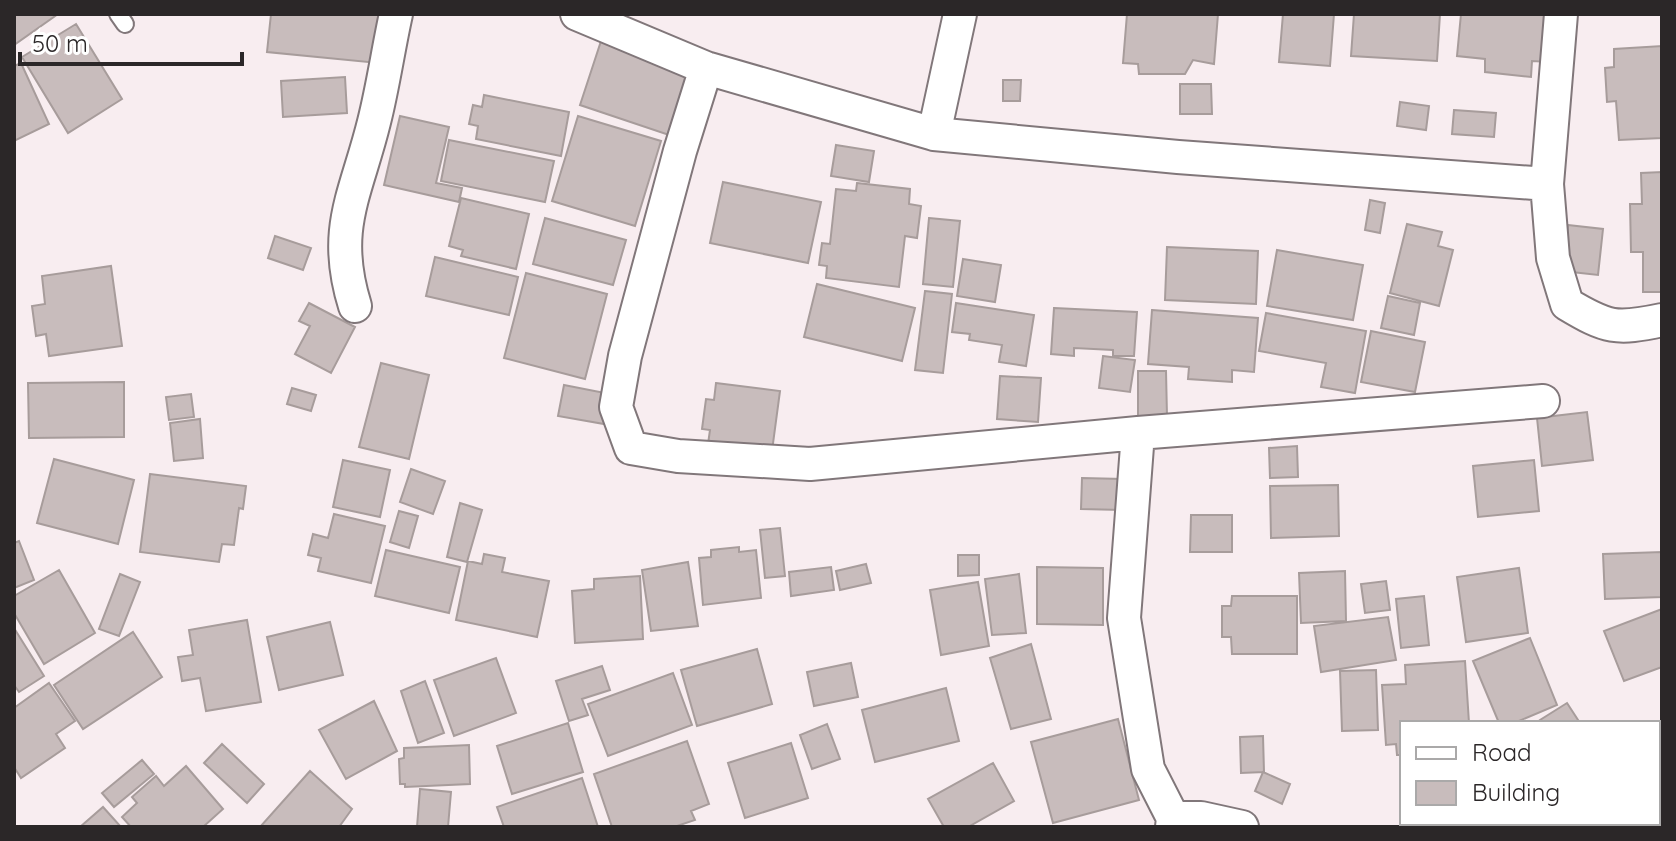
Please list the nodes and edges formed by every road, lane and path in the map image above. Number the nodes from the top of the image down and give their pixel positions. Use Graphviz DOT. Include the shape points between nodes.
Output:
graph roads {
  1 [pos="396,14"];
  2 [pos="577,14"];
  3 [pos="960,14"];
  4 [pos="1561,14"];
  5 [pos="706,68"];
  6 [pos="934,134"];
  7 [pos="1547,184"];
  8 [pos="355,306"];
  9 [pos="1662,320"];
  10 [pos="1543,401"];
  11 [pos="1138,433"];
  12 [pos="1173,822"];
  13 [pos="1242,827"];
  14 [pos="1629,827"];
  15 [pos="1652,827"];
  1 -- 8 [label="street" via="366,156 348,206 344,263"];
  2 -- 5 [label="street"];
  3 -- 6 [label="street"];
  4 -- 7 [label="street"];
  5 -- 6 [label="street"];
  5 -- 11 [label="street" via="625,356 616,407 631,448 810,464"];
  6 -- 7 [label="street"];
  7 -- 9 [label="street" via="1553,258 1567,304 1598,323 1627,328"];
  10 -- 11 [label="street"];
  11 -- 12 [label="street" via="1124,618 1148,769"];
  12 -- 13 [label="street" via="1201,818"];
  14 -- 15 [label="street"];
}
